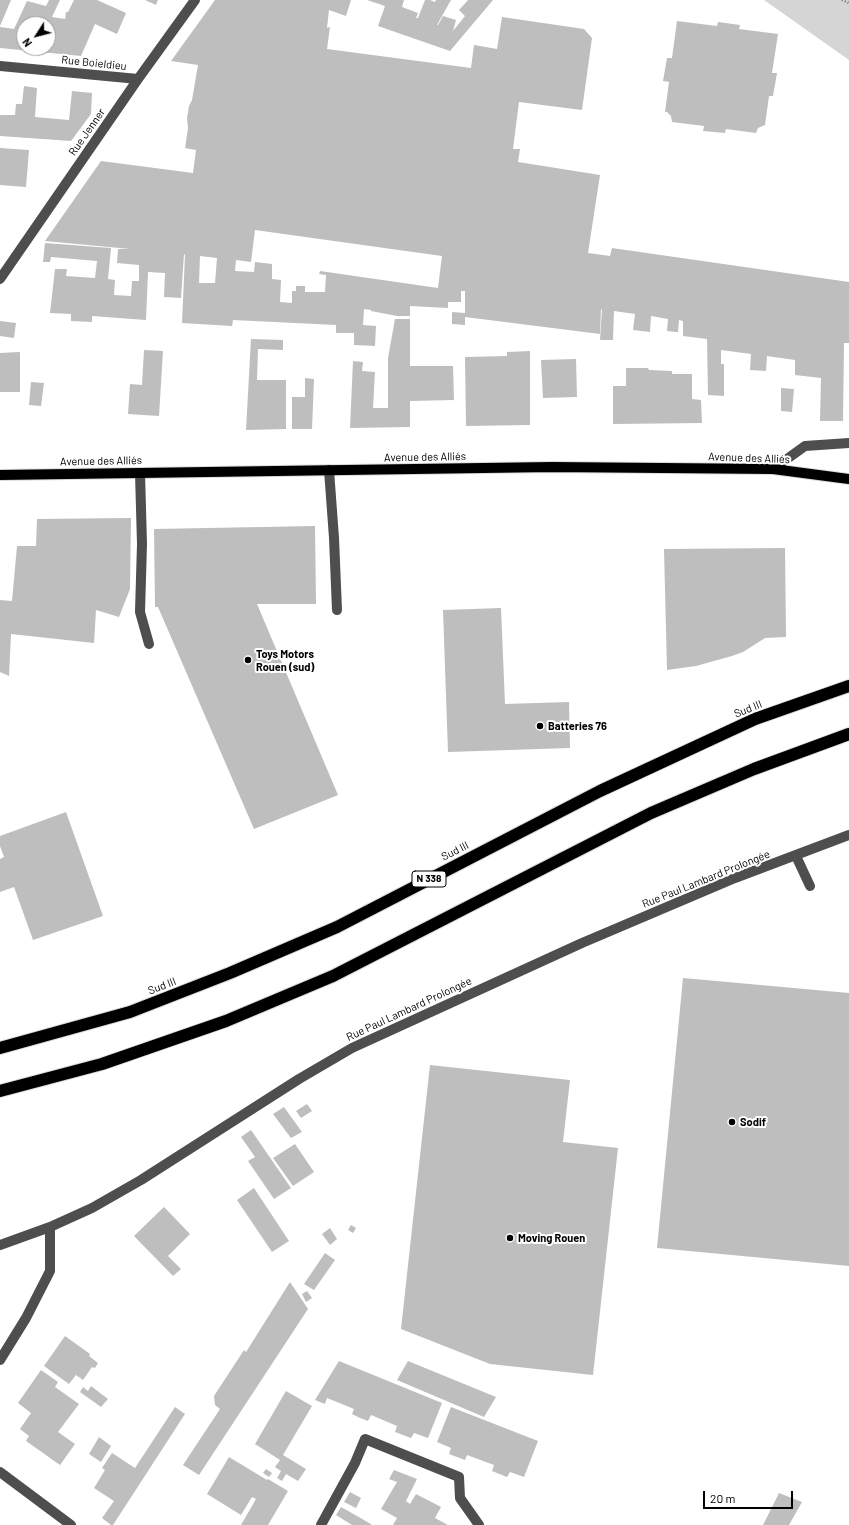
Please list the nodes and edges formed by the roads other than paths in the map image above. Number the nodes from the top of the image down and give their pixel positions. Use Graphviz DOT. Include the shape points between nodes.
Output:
graph roads {
  1 [pos="195,0"];
  2 [pos="0,66"];
  3 [pos="138,79"];
  4 [pos="0,279"];
  5 [pos="849,443"];
  6 [pos="773,469"];
  7 [pos="329,470"];
  8 [pos="140,473"];
  9 [pos="0,475"];
  10 [pos="849,479"];
  11 [pos="337,610"];
  12 [pos="149,644"];
  13 [pos="849,686"];
  14 [pos="849,734"];
  15 [pos="849,835"];
  16 [pos="796,856"];
  17 [pos="810,886"];
  18 [pos="0,1048"];
  19 [pos="0,1090"];
  20 [pos="50,1227"];
  21 [pos="0,1245"];
  22 [pos="0,1360"];
  23 [pos="0,1472"];
  24 [pos="71,1525"];
  25 [pos="321,1525"];
  26 [pos="479,1525"];
  1 -- 3 [label="street, Rue Jenner"];
  2 -- 3 [label="street, Rue Boieldieu"];
  3 -- 4 [label="street, Rue Jenner"];
  5 -- 6 [label="street" via="805,446"];
  6 -- 7 [label="main road, Avenue des Alliés" via="552,467"];
  6 -- 10 [label="main road, Avenue des Alliés"];
  7 -- 8 [label="main road, Avenue des Alliés"];
  7 -- 11 [label="street"];
  8 -- 9 [label="main road, Avenue des Alliés"];
  8 -- 12 [label="street" via="140,612"];
  13 -- 18 [label="highway, Sud III / N 338" via="755,720 600,791 337,926 230,973 130,1012"];
  14 -- 19 [label="highway" via="754,769 651,813 333,976 269,1003 226,1021 102,1064"];
  15 -- 16 [label="street, Rue Paul Lambard Prolongée"];
  16 -- 17 [label="street"];
  16 -- 20 [label="street, Rue Paul Lambard Prolongée" via="735,878 582,943 352,1048 286,1086 141,1180 92,1208"];
  20 -- 21 [label="street, Rue Paul Lambard Prolongée"];
  20 -- 22 [label="street" via="50,1271 26,1318"];
  23 -- 24 [label="street"];
  25 -- 26 [label="street" via="355,1463 365,1439 459,1477 460,1498"];
}
